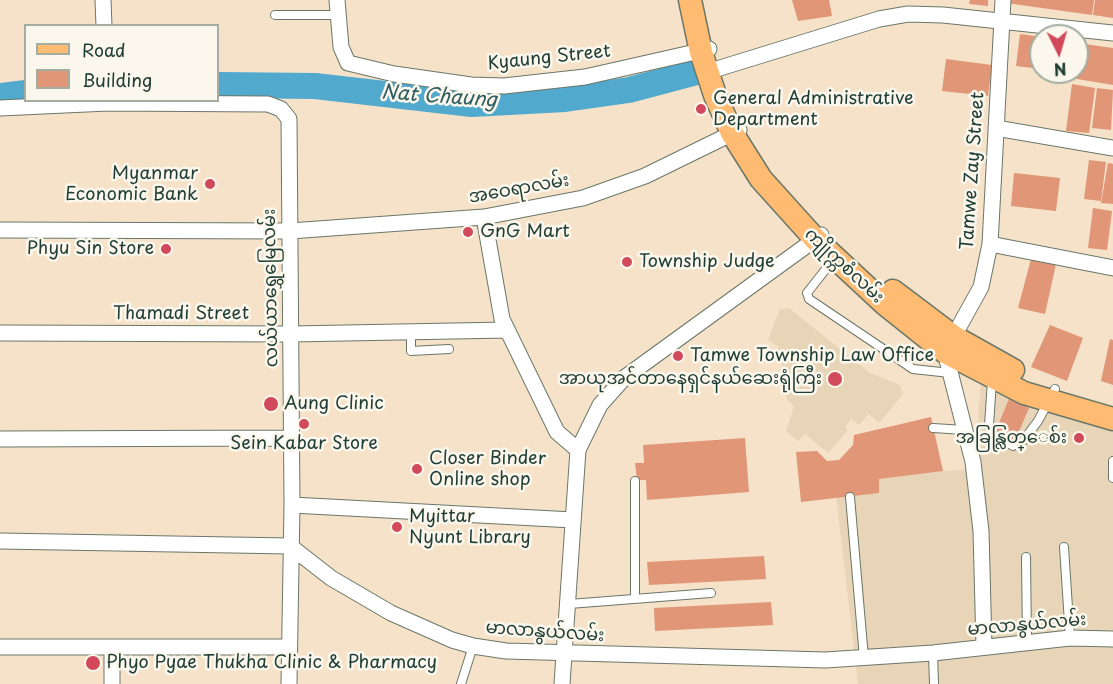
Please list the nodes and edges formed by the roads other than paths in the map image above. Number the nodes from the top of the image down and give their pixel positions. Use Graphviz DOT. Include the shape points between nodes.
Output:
graph roads {
  1 [pos="103,0"];
  2 [pos="690,0"];
  3 [pos="701,0"];
  4 [pos="1003,0"];
  5 [pos="338,7"];
  6 [pos="275,15"];
  7 [pos="1002,21"];
  8 [pos="104,24"];
  9 [pos="1113,33"];
  10 [pos="709,60"];
  11 [pos="108,102"];
  12 [pos="0,108"];
  13 [pos="996,128"];
  14 [pos="737,131"];
  15 [pos="1113,148"];
  16 [pos="484,218"];
  17 [pos="0,230"];
  18 [pos="290,231"];
  19 [pos="820,237"];
  20 [pos="990,244"];
  21 [pos="839,254"];
  22 [pos="1113,268"];
  23 [pos="507,330"];
  24 [pos="411,332"];
  25 [pos="0,333"];
  26 [pos="292,334"];
  27 [pos="449,349"];
  28 [pos="950,354"];
  29 [pos="995,370"];
  30 [pos="1052,395"];
  31 [pos="1113,405"];
  32 [pos="1113,419"];
  33 [pos="933,428"];
  34 [pos="964,430"];
  35 [pos="290,438"];
  36 [pos="0,439"];
  37 [pos="578,450"];
  38 [pos="1113,461"];
  39 [pos="1113,478"];
  40 [pos="635,481"];
  41 [pos="850,497"];
  42 [pos="292,505"];
  43 [pos="573,520"];
  44 [pos="0,541"];
  45 [pos="290,546"];
  46 [pos="1064,547"];
  47 [pos="1026,557"];
  48 [pos="711,593"];
  49 [pos="635,597"];
  50 [pos="569,604"];
  51 [pos="1070,638"];
  52 [pos="1113,639"];
  53 [pos="1027,642"];
  54 [pos="473,646"];
  55 [pos="0,647"];
  56 [pos="112,647"];
  57 [pos="289,647"];
  58 [pos="984,647"];
  59 [pos="933,653"];
  60 [pos="566,654"];
  61 [pos="864,658"];
  62 [pos="112,684"];
  63 [pos="289,684"];
  64 [pos="461,684"];
  65 [pos="562,684"];
  66 [pos="934,684"];
  1 -- 8 [label="street"];
  2 -- 10 [label="main road, ကျိုက္ကစံလမ်း"];
  3 -- 10 [label="main road, ကျိုက္ကစံလမ်း"];
  4 -- 7 [label="street, Tamwe Zay Street"];
  5 -- 6 [label="lane"];
  5 -- 10 [label="street, Kyaung Street" via="344,58 354,66 471,85 504,86"];
  7 -- 9 [label="street, Kyaung Street"];
  7 -- 10 [label="street, Kyaung Street" via="944,15 892,16"];
  7 -- 13 [label="street, Tamwe Zay Street"];
  10 -- 14 [label="main road, ကျိုက္ကစံလမ်း"];
  11 -- 12 [label="street"];
  11 -- 18 [label="street, လယ်ယာရွှေမြေလမ်း" via="268,104 281,109 289,119"];
  13 -- 15 [label="street"];
  13 -- 20 [label="street, Tamwe Zay Street"];
  14 -- 16 [label="street, အဝေရာလမ်း" via="645,176 584,198"];
  14 -- 19 [label="main road, ကျိုက္ကစံလမ်း" via="761,179"];
  16 -- 18 [label="street, အဝေရာလမ်း"];
  16 -- 23 [label="street"];
  17 -- 18 [label="street, အဝေရာလမ်း"];
  18 -- 26 [label="street, လယ်ယာရွှေမြေလမ်း"];
  19 -- 21 [label="main road, ကျိုက္ကစံလမ်း"];
  19 -- 37 [label="street" via="624,378 600,405"];
  20 -- 22 [label="street"];
  20 -- 28 [label="street, Tamwe Zay Street" via="981,287"];
  21 -- 28 [label="main road, ကျိုက္ကစံလမ်း" via="886,305"];
  21 -- 28 [label="lane" via="807,293 808,299 905,365 927,372"];
  23 -- 24 [label="street, Thamadi Street"];
  23 -- 37 [label="street" via="557,432"];
  24 -- 26 [label="street, Thamadi Street"];
  24 -- 27 [label="lane" via="411,351"];
  25 -- 26 [label="street, Thamadi Street"];
  26 -- 35 [label="street, လယ်ယာရွှေမြေလမ်း"];
  28 -- 29 [label="main road, ကျိုက္ကစံလမ်း"];
  28 -- 34 [label="street"];
  29 -- 30 [label="main road, ကျိုက္ကစံလမ်း"];
  29 -- 30 [label="lane" via="989,425 997,439 1013,446 1023,441"];
  30 -- 31 [label="main road, ကျိုက္ကစံလမ်း"];
  30 -- 32 [label="main road, ကျိုက္ကစံလမ်း"];
  33 -- 34 [label="lane"];
  34 -- 58 [label="street" via="973,462 981,531"];
  35 -- 36 [label="street"];
  35 -- 42 [label="street, လယ်ယာရွှေမြေလမ်း"];
  37 -- 43 [label="street"];
  38 -- 39 [label="lane"];
  40 -- 49 [label="lane"];
  41 -- 61 [label="lane"];
  42 -- 43 [label="street"];
  42 -- 45 [label="street, လယ်ယာရွှေမြေလမ်း"];
  43 -- 50 [label="street"];
  44 -- 45 [label="street"];
  45 -- 54 [label="street, မာလာနွယ်လမ်း" via="331,578 391,613 430,632"];
  45 -- 57 [label="street, လယ်ယာရွှေမြေလမ်း"];
  46 -- 51 [label="lane"];
  47 -- 53 [label="lane"];
  48 -- 49 [label="lane"];
  49 -- 50 [label="lane"];
  50 -- 60 [label="street"];
  51 -- 52 [label="street, မာလာနွယ်လမ်း"];
  51 -- 53 [label="street, မာလာနွယ်လမ်း"];
  53 -- 58 [label="street, မာလာနွယ်လမ်း"];
  54 -- 60 [label="street, မာလာနွယ်လမ်း"];
  54 -- 64 [label="lane"];
  55 -- 56 [label="street"];
  56 -- 57 [label="street"];
  56 -- 62 [label="street"];
  57 -- 63 [label="street, လယ်ယာရွှေမြေလမ်း"];
  58 -- 59 [label="street, မာလာနွယ်လမ်း"];
  59 -- 61 [label="street, မာလာနွယ်လမ်း"];
  59 -- 66 [label="lane"];
  60 -- 61 [label="street, မာလာနွယ်လမ်း"];
  60 -- 65 [label="street"];
}
